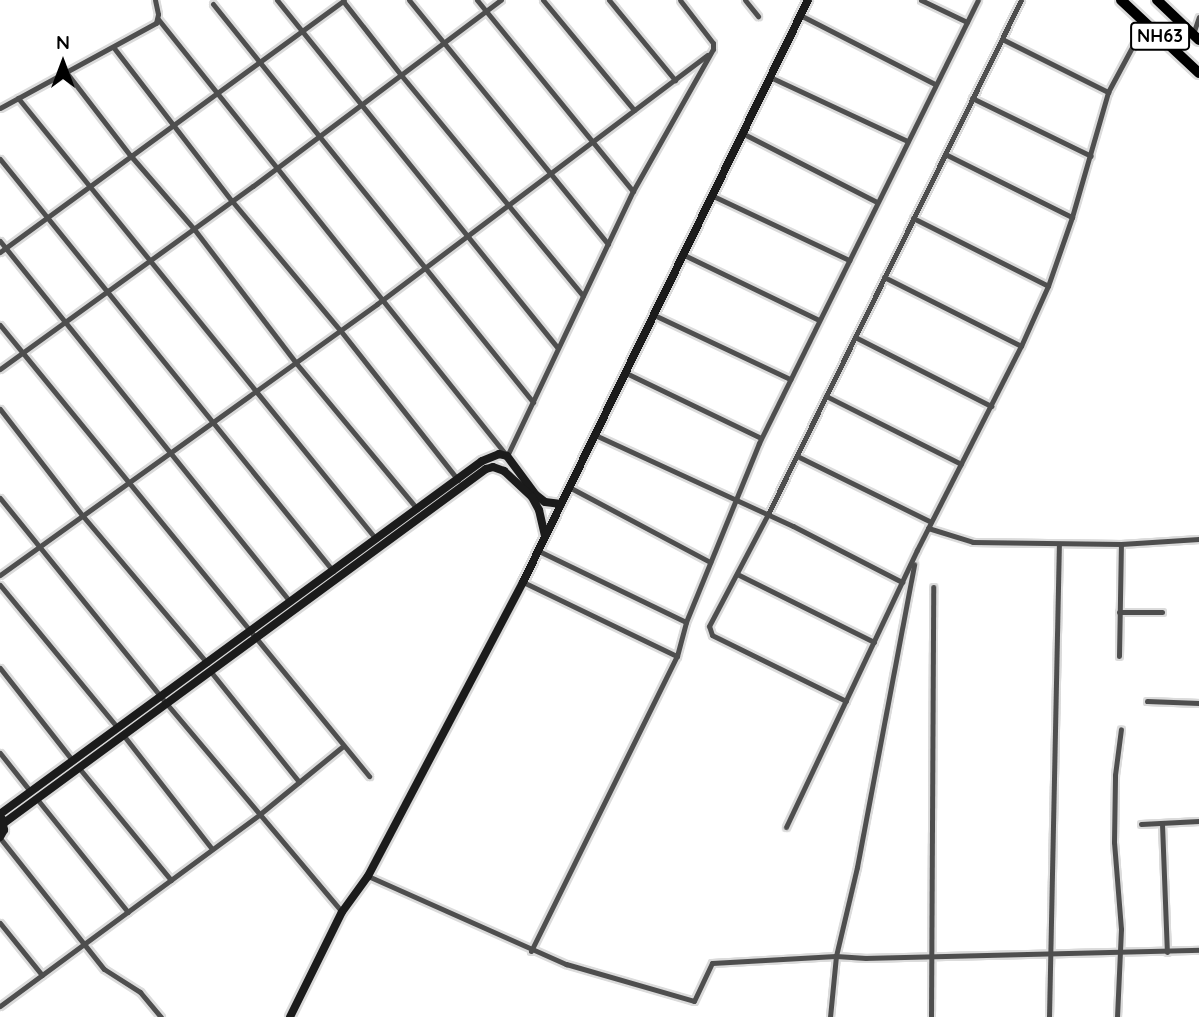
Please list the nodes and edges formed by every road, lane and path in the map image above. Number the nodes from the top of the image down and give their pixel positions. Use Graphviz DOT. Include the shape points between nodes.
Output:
graph roads {
  1 [pos="155,0"];
  2 [pos="277,0"];
  3 [pos="343,0"];
  4 [pos="409,0"];
  5 [pos="477,0"];
  6 [pos="501,0"];
  7 [pos="543,0"];
  8 [pos="610,0"];
  9 [pos="680,0"];
  10 [pos="745,0"];
  11 [pos="808,0"];
  12 [pos="921,0"];
  13 [pos="978,0"];
  14 [pos="1021,0"];
  15 [pos="1121,0"];
  16 [pos="1157,0"];
  17 [pos="213,4"];
  18 [pos="486,11"];
  19 [pos="800,15"];
  20 [pos="758,16"];
  21 [pos="1199,17"];
  22 [pos="158,19"];
  23 [pos="967,22"];
  24 [pos="1145,23"];
  25 [pos="302,30"];
  26 [pos="1196,37"];
  27 [pos="1002,39"];
  28 [pos="443,43"];
  29 [pos="114,48"];
  30 [pos="711,53"];
  31 [pos="258,61"];
  32 [pos="66,72"];
  33 [pos="1199,73"];
  34 [pos="401,75"];
  35 [pos="769,77"];
  36 [pos="675,80"];
  37 [pos="935,85"];
  38 [pos="215,92"];
  39 [pos="1108,92"];
  40 [pos="18,98"];
  41 [pos="972,98"];
  42 [pos="362,104"];
  43 [pos="0,108"];
  44 [pos="634,110"];
  45 [pos="173,123"];
  46 [pos="742,133"];
  47 [pos="319,136"];
  48 [pos="592,141"];
  49 [pos="907,141"];
  50 [pos="945,154"];
  51 [pos="130,155"];
  52 [pos="1091,156"];
  53 [pos="0,159"];
  54 [pos="276,169"];
  55 [pos="550,174"];
  56 [pos="88,186"];
  57 [pos="633,191"];
  58 [pos="711,195"];
  59 [pos="232,201"];
  60 [pos="877,202"];
  61 [pos="508,205"];
  62 [pos="48,216"];
  63 [pos="1072,217"];
  64 [pos="913,218"];
  65 [pos="194,229"];
  66 [pos="466,236"];
  67 [pos="0,241"];
  68 [pos="608,244"];
  69 [pos="3,250"];
  70 [pos="682,254"];
  71 [pos="849,260"];
  72 [pos="151,261"];
  73 [pos="424,268"];
  74 [pos="884,277"];
  75 [pos="1048,285"];
  76 [pos="108,292"];
  77 [pos="583,296"];
  78 [pos="383,299"];
  79 [pos="652,314"];
  80 [pos="819,320"];
  81 [pos="64,324"];
  82 [pos="0,326"];
  83 [pos="340,330"];
  84 [pos="855,337"];
  85 [pos="1021,346"];
  86 [pos="558,348"];
  87 [pos="23,353"];
  88 [pos="296,363"];
  89 [pos="0,369"];
  90 [pos="624,372"];
  91 [pos="790,379"];
  92 [pos="255,393"];
  93 [pos="826,396"];
  94 [pos="533,402"];
  95 [pos="991,406"];
  96 [pos="0,409"];
  97 [pos="214,423"];
  98 [pos="593,435"];
  99 [pos="761,438"];
  100 [pos="171,454"];
  101 [pos="507,456"];
  102 [pos="797,456"];
  103 [pos="961,464"];
  104 [pos="458,480"];
  105 [pos="128,485"];
  106 [pos="569,487"];
  107 [pos="0,498"];
  108 [pos="736,499"];
  109 [pos="561,504"];
  110 [pos="418,509"];
  111 [pos="768,514"];
  112 [pos="82,515"];
  113 [pos="930,525"];
  114 [pos="545,537"];
  115 [pos="376,539"];
  116 [pos="1199,539"];
  117 [pos="1121,544"];
  118 [pos="1059,545"];
  119 [pos="38,547"];
  120 [pos="539,551"];
  121 [pos="917,551"];
  122 [pos="710,562"];
  123 [pos="333,570"];
  124 [pos="737,574"];
  125 [pos="0,575"];
  126 [pos="523,582"];
  127 [pos="902,582"];
  128 [pos="0,584"];
  129 [pos="933,587"];
  130 [pos="289,601"];
  131 [pos="1119,612"];
  132 [pos="1161,612"];
  133 [pos="685,622"];
  134 [pos="249,631"];
  135 [pos="255,639"];
  136 [pos="874,642"];
  137 [pos="677,656"];
  138 [pos="1119,656"];
  139 [pos="207,663"];
  140 [pos="0,668"];
  141 [pos="211,672"];
  142 [pos="161,697"];
  143 [pos="846,701"];
  144 [pos="1147,701"];
  145 [pos="1199,703"];
  146 [pos="168,705"];
  147 [pos="118,728"];
  148 [pos="1121,729"];
  149 [pos="124,736"];
  150 [pos="343,746"];
  151 [pos="0,754"];
  152 [pos="73,761"];
  153 [pos="79,768"];
  154 [pos="369,776"];
  155 [pos="299,782"];
  156 [pos="30,791"];
  157 [pos="37,799"];
  158 [pos="260,814"];
  159 [pos="1,818"];
  160 [pos="1199,821"];
  161 [pos="1141,824"];
  162 [pos="1162,824"];
  163 [pos="786,827"];
  164 [pos="0,838"];
  165 [pos="212,849"];
  166 [pos="368,876"];
  167 [pos="171,880"];
  168 [pos="128,912"];
  169 [pos="342,912"];
  170 [pos="0,923"];
  171 [pos="85,943"];
  172 [pos="1199,950"];
  173 [pos="531,951"];
  174 [pos="1120,951"];
  175 [pos="1167,952"];
  176 [pos="1049,953"];
  177 [pos="931,954"];
  178 [pos="836,956"];
  179 [pos="42,975"];
  180 [pos="0,1006"];
  181 [pos="161,1017"];
  182 [pos="290,1017"];
  183 [pos="830,1017"];
  184 [pos="932,1017"];
  185 [pos="1049,1017"];
  186 [pos="1117,1017"];
  1 -- 22 [label="street"];
  2 -- 25 [label="street"];
  3 -- 25 [label="street"];
  3 -- 34 [label="street"];
  4 -- 28 [label="street"];
  5 -- 18 [label="street"];
  6 -- 18 [label="street"];
  7 -- 44 [label="street"];
  8 -- 36 [label="street"];
  9 -- 30 [label="street" via="713,43"];
  10 -- 20 [label="street"];
  11 -- 19 [label="street"];
  12 -- 23 [label="street"];
  13 -- 23 [label="street"];
  14 -- 27 [label="street"];
  15 -- 24 [label="highway, NH63"];
  16 -- 26 [label="highway, NH63"];
  17 -- 31 [label="street"];
  18 -- 28 [label="street"];
  18 -- 48 [label="street"];
  19 -- 35 [label="street"];
  19 -- 37 [label="street"];
  21 -- 26 [label="street"];
  22 -- 29 [label="street"];
  22 -- 38 [label="street"];
  23 -- 37 [label="street"];
  24 -- 33 [label="highway, NH63"];
  24 -- 39 [label="street"];
  25 -- 31 [label="street"];
  25 -- 42 [label="street"];
  27 -- 39 [label="street"];
  27 -- 41 [label="street"];
  28 -- 34 [label="street"];
  28 -- 55 [label="street"];
  29 -- 32 [label="street"];
  29 -- 45 [label="street"];
  30 -- 36 [label="street"];
  30 -- 57 [label="street"];
  31 -- 38 [label="street"];
  31 -- 47 [label="street"];
  32 -- 40 [label="street"];
  32 -- 51 [label="street"];
  34 -- 42 [label="street"];
  34 -- 61 [label="street"];
  35 -- 46 [label="street"];
  35 -- 49 [label="street"];
  36 -- 44 [label="street"];
  37 -- 49 [label="street"];
  38 -- 45 [label="street"];
  38 -- 54 [label="street"];
  39 -- 52 [label="street"];
  40 -- 43 [label="street"];
  40 -- 56 [label="street"];
  41 -- 50 [label="street"];
  41 -- 52 [label="street"];
  42 -- 47 [label="street"];
  42 -- 66 [label="street"];
  44 -- 48 [label="street"];
  45 -- 51 [label="street"];
  45 -- 59 [label="street"];
  46 -- 58 [label="street"];
  46 -- 60 [label="street"];
  47 -- 54 [label="street"];
  47 -- 73 [label="street"];
  48 -- 55 [label="street"];
  48 -- 57 [label="street"];
  49 -- 60 [label="street"];
  50 -- 63 [label="street"];
  50 -- 64 [label="street"];
  51 -- 56 [label="street"];
  51 -- 65 [label="street"];
  52 -- 63 [label="street"];
  53 -- 62 [label="street"];
  54 -- 59 [label="street"];
  54 -- 78 [label="street"];
  55 -- 61 [label="street"];
  55 -- 68 [label="street"];
  56 -- 62 [label="street"];
  56 -- 72 [label="street"];
  57 -- 68 [label="street"];
  58 -- 70 [label="street"];
  58 -- 71 [label="street"];
  59 -- 65 [label="street"];
  59 -- 83 [label="street"];
  60 -- 71 [label="street"];
  61 -- 66 [label="street"];
  61 -- 77 [label="street"];
  62 -- 69 [label="street"];
  62 -- 76 [label="street"];
  63 -- 75 [label="street"];
  64 -- 74 [label="street"];
  64 -- 75 [label="street"];
  65 -- 72 [label="street"];
  65 -- 88 [label="street"];
  66 -- 73 [label="street"];
  66 -- 86 [label="street"];
  67 -- 69 [label="street"];
  68 -- 77 [label="street"];
  69 -- 81 [label="street"];
  70 -- 79 [label="street"];
  70 -- 80 [label="street"];
  71 -- 80 [label="street"];
  72 -- 76 [label="street"];
  72 -- 92 [label="street"];
  73 -- 78 [label="street"];
  73 -- 94 [label="street"];
  74 -- 84 [label="street"];
  74 -- 85 [label="street"];
  75 -- 85 [label="street"];
  76 -- 81 [label="street"];
  76 -- 97 [label="street"];
  77 -- 86 [label="street"];
  78 -- 83 [label="street"];
  78 -- 101 [label="street"];
  79 -- 90 [label="street"];
  79 -- 91 [label="street"];
  80 -- 91 [label="street"];
  81 -- 87 [label="street"];
  81 -- 100 [label="street"];
  82 -- 87 [label="street"];
  83 -- 88 [label="street"];
  83 -- 104 [label="street"];
  84 -- 93 [label="street"];
  84 -- 95 [label="street"];
  85 -- 95 [label="street"];
  86 -- 94 [label="street"];
  87 -- 89 [label="street"];
  87 -- 105 [label="street"];
  88 -- 92 [label="street"];
  88 -- 110 [label="street"];
  90 -- 98 [label="street"];
  90 -- 99 [label="street"];
  91 -- 99 [label="street"];
  92 -- 97 [label="street"];
  92 -- 115 [label="street"];
  93 -- 102 [label="street"];
  93 -- 103 [label="street"];
  94 -- 101 [label="street"];
  95 -- 103 [label="street"];
  96 -- 112 [label="street"];
  97 -- 100 [label="street"];
  97 -- 123 [label="street"];
  98 -- 106 [label="street"];
  98 -- 108 [label="street"];
  99 -- 108 [label="street"];
  100 -- 105 [label="street"];
  100 -- 130 [label="street"];
  101 -- 104 [label="street" via="492,456"];
  101 -- 109 [label="street" via="536,495 545,502"];
  102 -- 111 [label="street"];
  102 -- 113 [label="street"];
  103 -- 113 [label="street"];
  104 -- 110 [label="street"];
  105 -- 112 [label="street"];
  105 -- 134 [label="street"];
  106 -- 109 [label="street"];
  106 -- 122 [label="street"];
  107 -- 119 [label="street"];
  108 -- 111 [label="street"];
  108 -- 122 [label="street"];
  109 -- 114 [label="street"];
  110 -- 115 [label="street"];
  111 -- 124 [label="street"];
  111 -- 127 [label="street"];
  112 -- 119 [label="street"];
  112 -- 139 [label="street"];
  113 -- 118 [label="street" via="973,542"];
  113 -- 121 [label="street"];
  114 -- 120 [label="street"];
  114 -- 135 [label="street" via="535,500 504,471 489,467"];
  115 -- 123 [label="street"];
  116 -- 117 [label="street"];
  117 -- 118 [label="street"];
  117 -- 131 [label="street"];
  118 -- 176 [label="street"];
  119 -- 125 [label="street"];
  119 -- 142 [label="street"];
  120 -- 126 [label="street"];
  120 -- 133 [label="street"];
  121 -- 127 [label="street"];
  121 -- 178 [label="street"];
  122 -- 133 [label="street"];
  123 -- 130 [label="street"];
  124 -- 136 [label="street"];
  124 -- 143 [label="street" via="709,626 712,635"];
  126 -- 137 [label="street"];
  126 -- 166 [label="street"];
  127 -- 136 [label="street"];
  128 -- 147 [label="street"];
  129 -- 177 [label="street"];
  130 -- 134 [label="street"];
  131 -- 132 [label="street"];
  131 -- 138 [label="street"];
  133 -- 137 [label="street"];
  134 -- 135 [label="street"];
  134 -- 139 [label="street"];
  135 -- 141 [label="street"];
  135 -- 150 [label="street"];
  136 -- 143 [label="street"];
  137 -- 173 [label="street"];
  139 -- 142 [label="street"];
  140 -- 152 [label="street"];
  141 -- 146 [label="street"];
  141 -- 155 [label="street"];
  142 -- 146 [label="street"];
  142 -- 147 [label="street"];
  143 -- 163 [label="street"];
  144 -- 145 [label="street"];
  146 -- 149 [label="street"];
  146 -- 158 [label="street"];
  147 -- 152 [label="street"];
  148 -- 174 [label="street" via="1114,842"];
  149 -- 153 [label="street"];
  149 -- 165 [label="street"];
  150 -- 154 [label="street"];
  150 -- 155 [label="street"];
  151 -- 156 [label="street"];
  152 -- 156 [label="street"];
  153 -- 157 [label="street"];
  153 -- 167 [label="street"];
  155 -- 158 [label="street"];
  156 -- 159 [label="street"];
  157 -- 159 [label="street"];
  157 -- 168 [label="street"];
  158 -- 165 [label="street"];
  158 -- 169 [label="street"];
  159 -- 164 [label="street"];
  160 -- 162 [label="street"];
  161 -- 162 [label="street"];
  162 -- 175 [label="street"];
  164 -- 171 [label="street"];
  165 -- 167 [label="street"];
  166 -- 169 [label="street"];
  166 -- 173 [label="street"];
  167 -- 168 [label="street"];
  168 -- 171 [label="street"];
  169 -- 182 [label="street"];
  170 -- 179 [label="street"];
  171 -- 179 [label="street"];
  171 -- 181 [label="street" via="104,969 140,992"];
  172 -- 175 [label="street"];
  173 -- 178 [label="street" via="694,1001 712,963"];
  174 -- 175 [label="street"];
  174 -- 176 [label="street"];
  174 -- 186 [label="street"];
  176 -- 177 [label="street"];
  176 -- 185 [label="street"];
  177 -- 178 [label="street"];
  177 -- 184 [label="street"];
  178 -- 183 [label="street"];
  179 -- 180 [label="street"];
}
